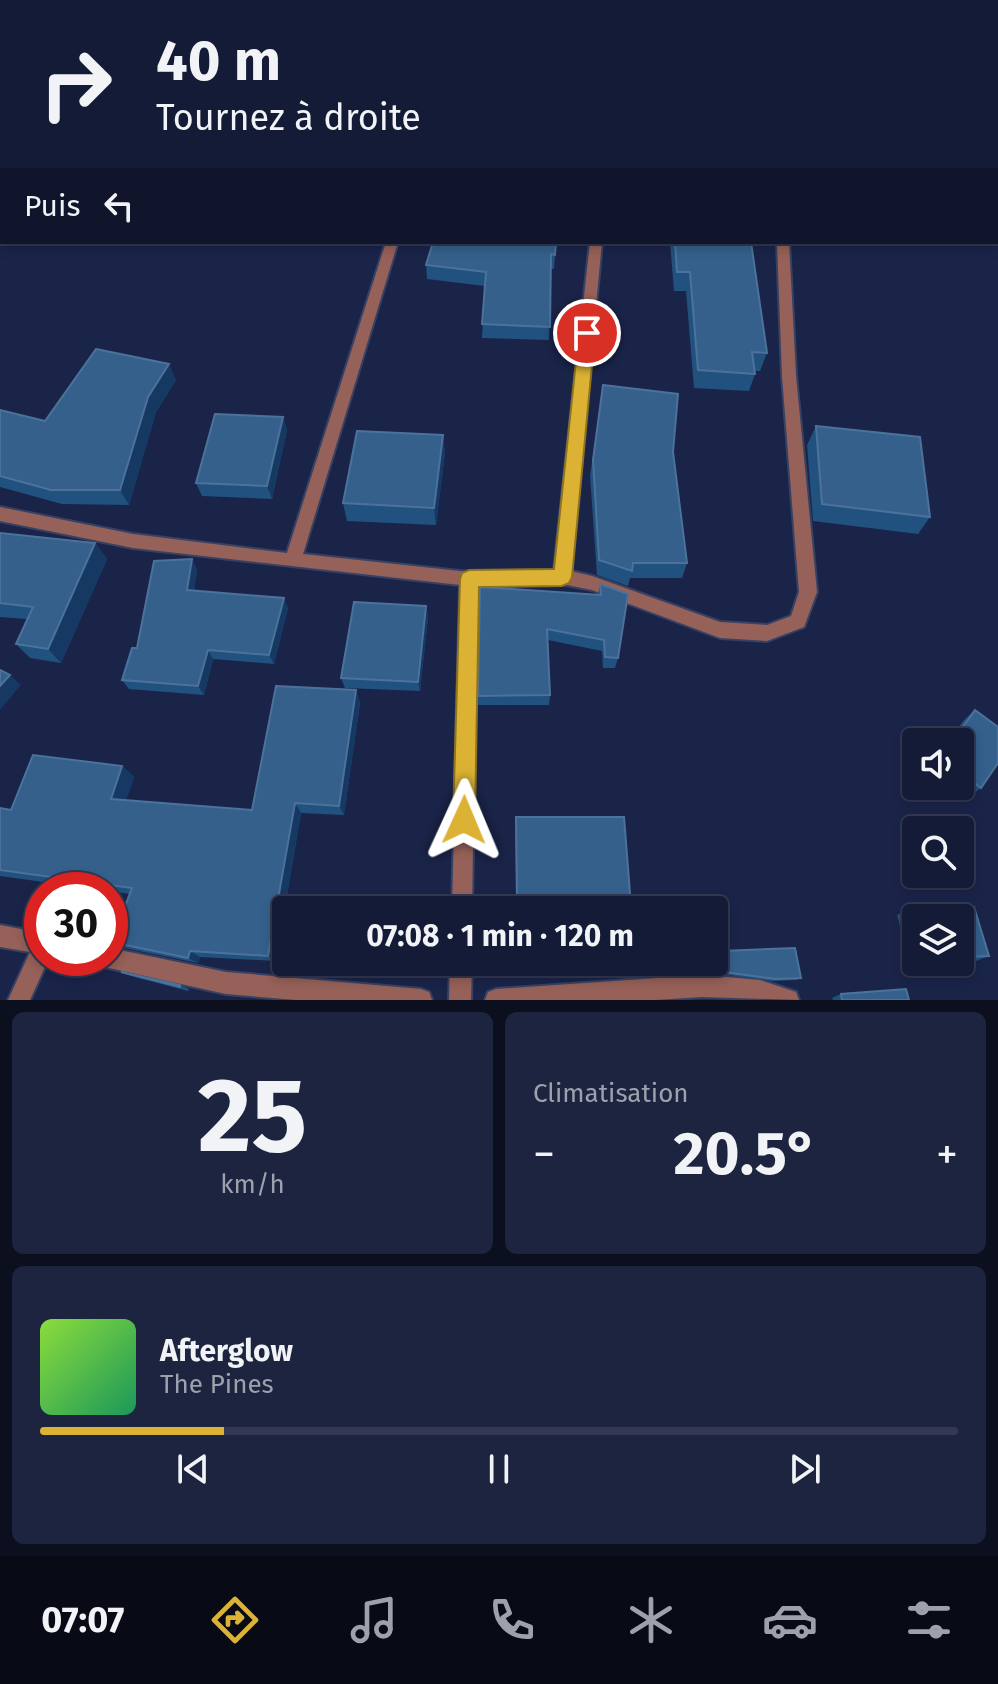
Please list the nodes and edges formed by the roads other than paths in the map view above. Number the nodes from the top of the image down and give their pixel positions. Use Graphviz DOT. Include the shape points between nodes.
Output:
graph roads {
  1 [pos="391,244"];
  2 [pos="596,244"];
  3 [pos="783,244"];
  4 [pos="0,514"];
  5 [pos="294,558"];
  6 [pos="562,577"];
  7 [pos="469,579"];
  8 [pos="462,896"];
  9 [pos="0,936"];
  10 [pos="24,941"];
  11 [pos="128,962"];
  12 [pos="30,976"];
  13 [pos="461,976"];
  14 [pos="19,1000"];
  15 [pos="421,1000"];
  16 [pos="460,1000"];
  17 [pos="496,1000"];
  18 [pos="788,1000"];
  1 -- 5 [label="street"];
  2 -- 6 [label="street"];
  3 -- 6 [label="street" via="808,592 798,621 767,633 720,630"];
  4 -- 5 [label="street" via="133,541"];
  5 -- 7 [label="street"];
  6 -- 7 [label="street"];
  7 -- 8 [label="street"];
  9 -- 10 [label="street"];
  11 -- 15 [label="street" via="226,983"];
  12 -- 14 [label="street"];
  13 -- 16 [label="street"];
  17 -- 18 [label="street" via="702,986 760,991"];
}
